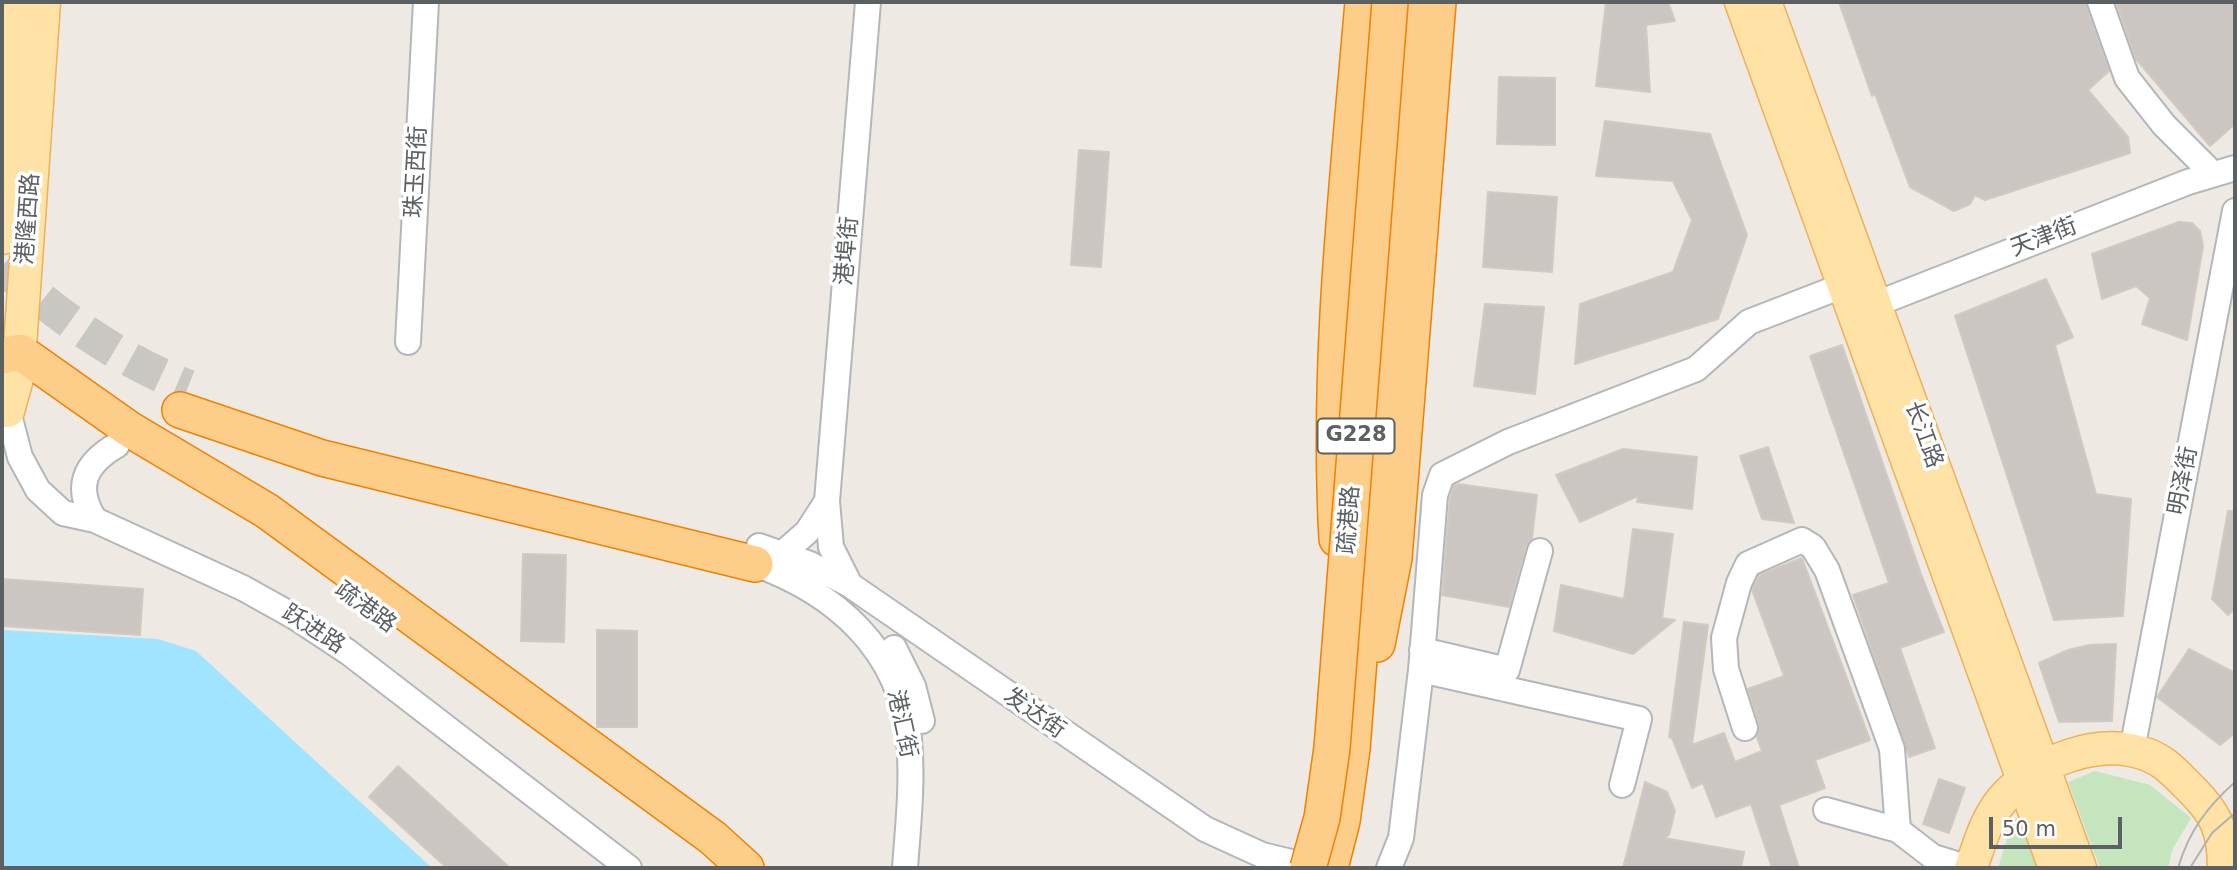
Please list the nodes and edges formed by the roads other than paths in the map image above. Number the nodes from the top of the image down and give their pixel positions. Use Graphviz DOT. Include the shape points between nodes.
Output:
graph roads {
  1 [pos="16,2"];
  2 [pos="44,2"];
  3 [pos="426,2"];
  4 [pos="868,2"];
  5 [pos="1363,2"];
  6 [pos="1390,2"];
  7 [pos="1410,2"];
  8 [pos="1741,2"];
  9 [pos="1765,2"];
  10 [pos="2100,2"];
  11 [pos="1436,14"];
  12 [pos="2224,171"];
  13 [pos="2235,211"];
  14 [pos="2,238"];
  15 [pos="1860,295"];
  16 [pos="408,342"];
  17 [pos="8,380"];
  18 [pos="184,399"];
  19 [pos="117,445"];
  20 [pos="827,501"];
  21 [pos="95,520"];
  22 [pos="1540,551"];
  23 [pos="766,554"];
  24 [pos="850,586"];
  25 [pos="401,622"];
  26 [pos="1342,623"];
  27 [pos="878,625"];
  28 [pos="1422,660"];
  29 [pos="1355,706"];
  30 [pos="1745,728"];
  31 [pos="2132,750"];
  32 [pos="2034,773"];
  33 [pos="1622,785"];
  34 [pos="1826,810"];
  35 [pos="2225,810"];
  36 [pos="1898,830"];
  37 [pos="629,868"];
  38 [pos="718,868"];
  39 [pos="746,868"];
  40 [pos="905,868"];
  41 [pos="922,868"];
  42 [pos="1308,868"];
  43 [pos="1315,868"];
  44 [pos="1330,868"];
  45 [pos="1389,868"];
  46 [pos="1970,868"];
  47 [pos="2056,868"];
  48 [pos="2080,868"];
  49 [pos="2224,868"];
  1 -- 14 [label="main road, 港隆西路"];
  2 -- 17 [label="main road, 港隆西路"];
  3 -- 16 [label="street, 珠玉西街"];
  4 -- 20 [label="street, 港埠街"];
  5 -- 26 [label="highway, bridge" via="1334,364 1333,473"];
  6 -- 26 [label="highway, 疏港路 / G228, bridge"];
  7 -- 29 [label="highway, 疏港路 / G228"];
  8 -- 15 [label="main road, 长江路"];
  9 -- 15 [label="main road, 长江路"];
  10 -- 12 [label="street" via="2127,78 2164,125"];
  11 -- 29 [label="highway" via="1394,558 1381,634"];
  12 -- 15 [label="street, 天津街"];
  13 -- 31 [label="street, 明泽街"];
  15 -- 28 [label="street, 天津街" via="1749,322 1696,369 1508,442 1442,475 1435,495"];
  15 -- 32 [label="main road, 长江路"];
  17 -- 19 [label="highway, 疏港路"];
  17 -- 21 [label="street, 跃进路" via="20,457 38,490 62,513"];
  17 -- 25 [label="highway, 疏港路" via="129,429 221,481 267,511"];
  18 -- 23 [label="highway"];
  19 -- 21 [label="street" via="100,454 89,468 83,489 85,505"];
  19 -- 25 [label="highway, 疏港路"];
  20 -- 23 [label="street" via="807,532"];
  20 -- 24 [label="street, 港埠街" via="831,547"];
  21 -- 37 [label="street, 跃进路" via="295,617 348,652"];
  22 -- 28 [label="street" via="1507,670"];
  23 -- 24 [label="street, 发达街"];
  23 -- 27 [label="street, 港汇街" via="840,608"];
  24 -- 27 [label="street, 发达街"];
  25 -- 38 [label="highway, 疏港路"];
  25 -- 39 [label="highway" via="713,838"];
  26 -- 42 [label="highway, 疏港路 / G228, bridge" via="1332,748 1322,818"];
  27 -- 40 [label="street, 港汇街" via="909,737"];
  27 -- 41 [label="street, 港汇街" via="913,685 924,730 927,771"];
  27 -- 43 [label="street, 发达街" via="1205,829 1262,855"];
  28 -- 33 [label="street" via="1639,719"];
  28 -- 45 [label="street" via="1401,838"];
  29 -- 44 [label="highway, 疏港路 / G228" via="1342,821"];
  30 -- 36 [label="street" via="1726,668 1724,638 1738,583 1748,564 1802,540 1813,547 1827,570 1892,750"];
  31 -- 32 [label="main road" via="2092,749"];
  31 -- 35 [label="main road" via="2164,763 2196,793"];
  32 -- 46 [label="main road" via="2001,801"];
  32 -- 47 [label="main road, 长江路"];
  32 -- 48 [label="main road, 长江路"];
  34 -- 36 [label="street"];
  35 -- 49 [label="main road"];
  36 -- 46 [label="street" via="1933,857"];
}
